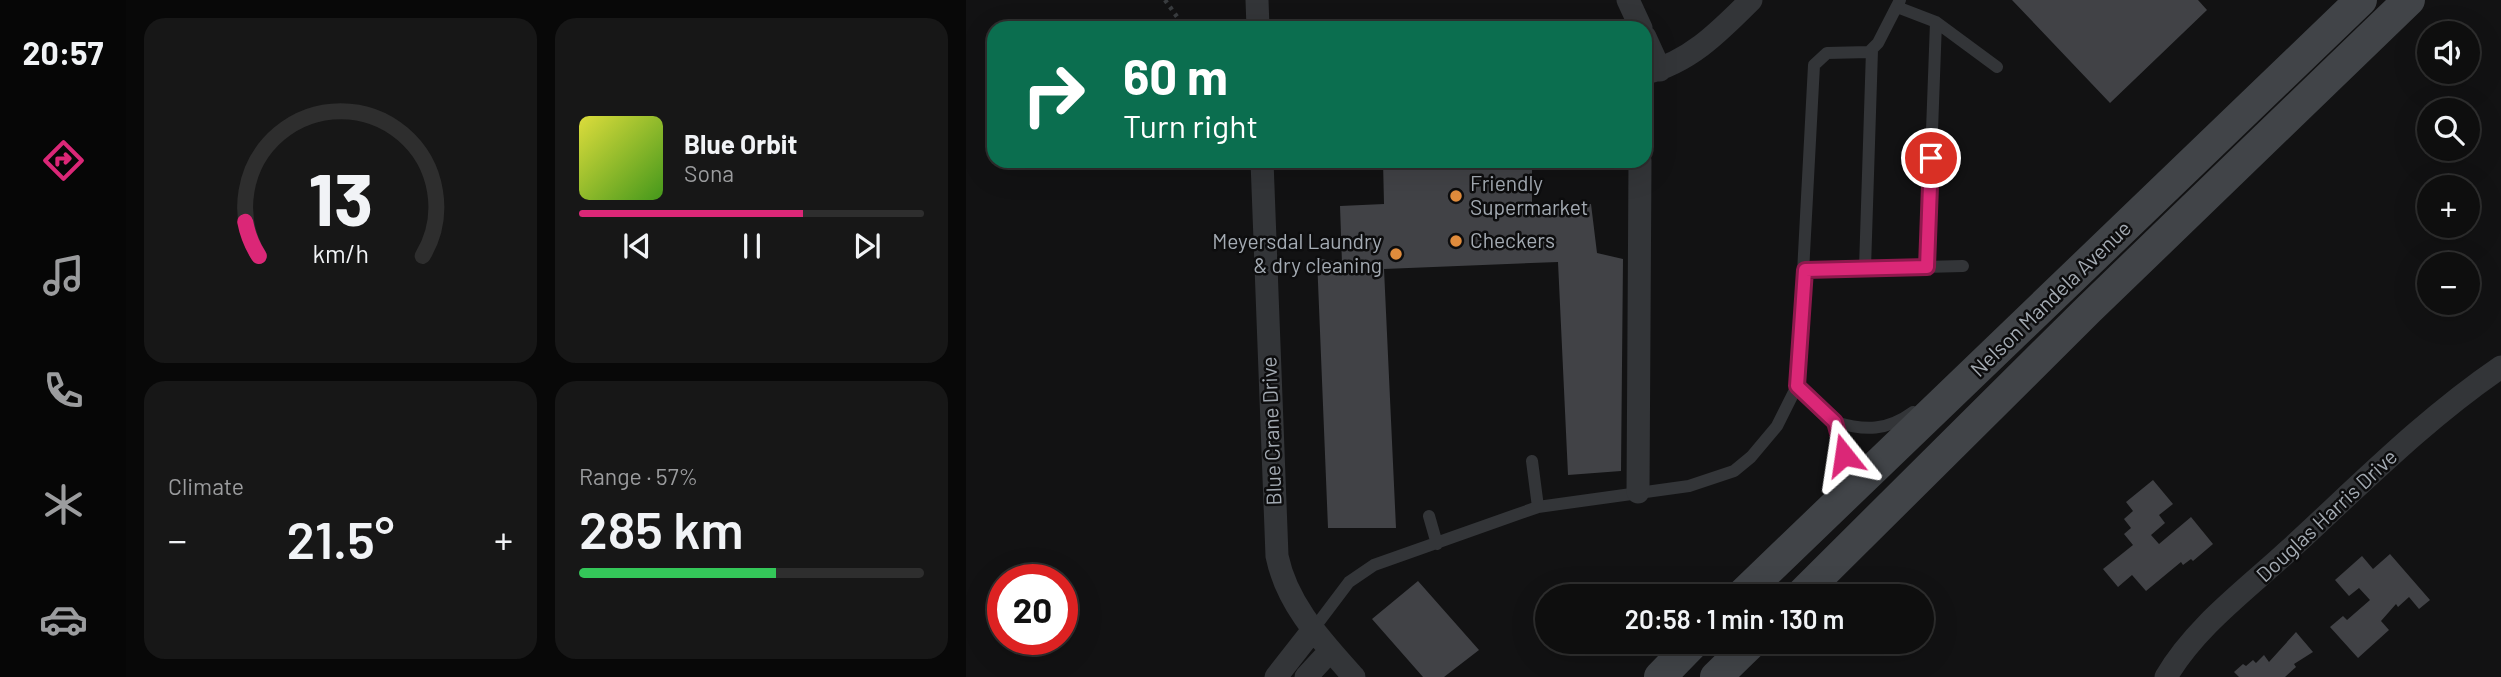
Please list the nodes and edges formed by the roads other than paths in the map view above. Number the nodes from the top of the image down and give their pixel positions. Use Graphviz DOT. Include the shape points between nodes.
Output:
graph roads {
  1 [pos="1257,0"];
  2 [pos="1628,0"];
  3 [pos="1751,0"];
  4 [pos="2361,0"];
  5 [pos="2409,0"];
  6 [pos="1899,4"];
  7 [pos="1258,21"];
  8 [pos="1638,21"];
  9 [pos="1936,22"];
  10 [pos="1872,50"];
  11 [pos="1997,66"];
  12 [pos="1652,71"];
  13 [pos="1262,168"];
  14 [pos="1640,168"];
  15 [pos="1963,266"];
  16 [pos="1927,267"];
  17 [pos="1866,268"];
  18 [pos="1805,270"];
  19 [pos="2013,335"];
  20 [pos="2501,368"];
  21 [pos="1797,386"];
  22 [pos="1835,422"];
  23 [pos="1532,461"];
  24 [pos="1637,492"];
  25 [pos="1538,507"];
  26 [pos="1429,516"];
  27 [pos="1437,544"];
  28 [pos="1766,571"];
  29 [pos="1753,584"];
  30 [pos="1812,584"];
  31 [pos="1312,631"];
  32 [pos="1330,651"];
  33 [pos="1682,654"];
  34 [pos="1740,654"];
  35 [pos="1276,677"];
  36 [pos="1306,677"];
  37 [pos="1354,677"];
  38 [pos="1660,677"];
  39 [pos="1716,677"];
  40 [pos="2166,677"];
  1 -- 7 [label="street"];
  2 -- 8 [label="street"];
  3 -- 12 [label="street" via="1718,33"];
  4 -- 19 [label="street, Nelson Mandela Avenue"];
  5 -- 30 [label="street, Nelson Mandela Avenue"];
  6 -- 9 [label="lane"];
  6 -- 10 [label="lane"];
  9 -- 11 [label="lane"];
  9 -- 16 [label="lane"];
  10 -- 17 [label="lane"];
  10 -- 18 [label="lane" via="1827,53 1814,65"];
  13 -- 31 [label="street, Blue Crane Drive" via="1277,556 1285,585"];
  14 -- 24 [label="street"];
  15 -- 16 [label="lane"];
  16 -- 17 [label="lane"];
  17 -- 18 [label="lane"];
  18 -- 21 [label="lane"];
  19 -- 22 [label="lane" via="1887,428 1853,428"];
  19 -- 28 [label="street, Nelson Mandela Avenue"];
  20 -- 40 [label="street, Douglas Harris Drive" via="2456,397 2268,569 2196,636"];
  21 -- 22 [label="lane"];
  21 -- 24 [label="lane" via="1777,426 1734,471 1689,486"];
  22 -- 28 [label="lane" via="1843,445 1840,478"];
  23 -- 25 [label="lane"];
  24 -- 25 [label="lane"];
  25 -- 27 [label="lane"];
  26 -- 27 [label="lane"];
  27 -- 31 [label="lane" via="1360,573"];
  28 -- 29 [label="street, Nelson Mandela Avenue"];
  31 -- 32 [label="street, Blue Crane Drive"];
  31 -- 35 [label="street"];
  32 -- 36 [label="street"];
  32 -- 37 [label="street, Blue Crane Drive"];
  33 -- 38 [label="street"];
  34 -- 39 [label="street"];
}
